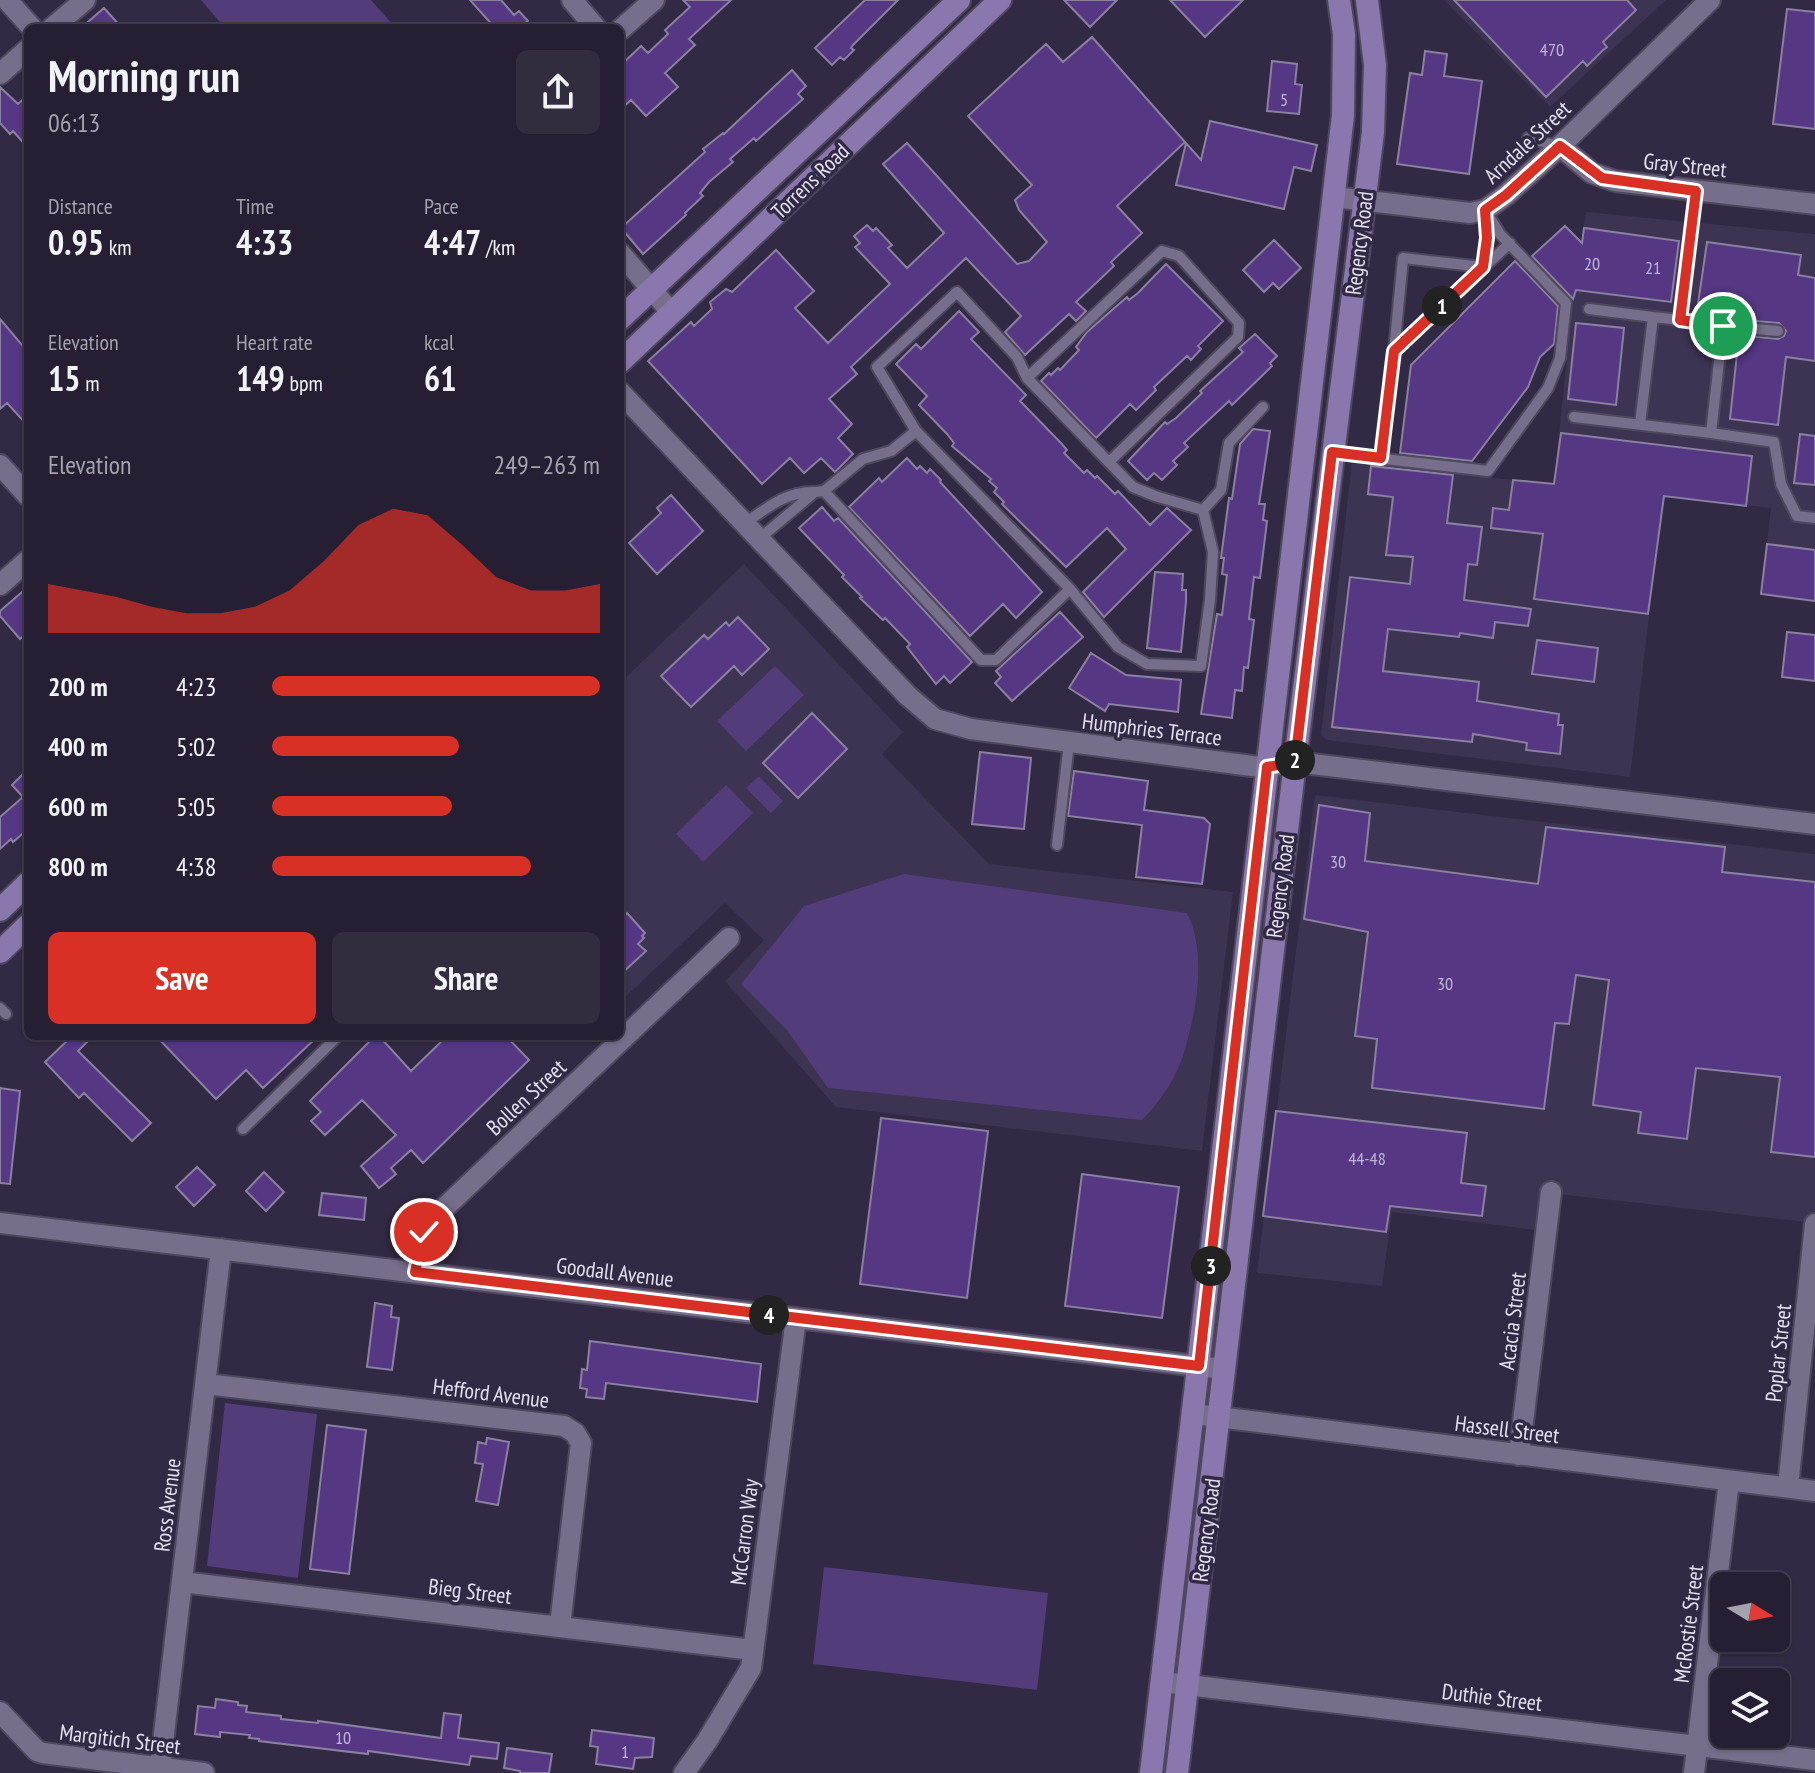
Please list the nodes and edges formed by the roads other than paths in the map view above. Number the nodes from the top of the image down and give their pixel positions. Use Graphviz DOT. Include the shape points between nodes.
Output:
graph roads {
  1 [pos="7,0"];
  2 [pos="85,0"];
  3 [pos="572,0"];
  4 [pos="654,0"];
  5 [pos="959,0"];
  6 [pos="1000,0"];
  7 [pos="1339,0"];
  8 [pos="1367,0"];
  9 [pos="1710,0"];
  10 [pos="28,24"];
  11 [pos="57,24"];
  12 [pos="593,24"];
  13 [pos="624,26"];
  14 [pos="24,53"];
  15 [pos="0,74"];
  16 [pos="826,127"];
  17 [pos="1528,138"];
  18 [pos="1560,146"];
  19 [pos="844,148"];
  20 [pos="1696,191"];
  21 [pos="1334,197"];
  22 [pos="1364,200"];
  23 [pos="1815,204"];
  24 [pos="1485,210"];
  25 [pos="1510,243"];
  26 [pos="624,258"];
  27 [pos="1483,267"];
  28 [pos="651,289"];
  29 [pos="1589,309"];
  30 [pos="672,313"];
  31 [pos="624,315"];
  32 [pos="1653,317"];
  33 [pos="1680,320"];
  34 [pos="1723,326"];
  35 [pos="1778,331"];
  36 [pos="1394,351"];
  37 [pos="624,358"];
  38 [pos="1027,378"];
  39 [pos="624,396"];
  40 [pos="1263,407"];
  41 [pos="1574,417"];
  42 [pos="1640,424"];
  43 [pos="916,431"];
  44 [pos="1711,433"];
  45 [pos="1332,452"];
  46 [pos="1381,458"];
  47 [pos="1109,462"];
  48 [pos="0,465"];
  49 [pos="819,491"];
  50 [pos="24,492"];
  51 [pos="1203,510"];
  52 [pos="1815,518"];
  53 [pos="752,532"];
  54 [pos="24,564"];
  55 [pos="0,585"];
  56 [pos="1070,589"];
  57 [pos="1069,743"];
  58 [pos="1295,762"];
  59 [pos="1267,767"];
  60 [pos="1815,824"];
  61 [pos="1057,845"];
  62 [pos="24,887"];
  63 [pos="0,910"];
  64 [pos="24,929"];
  65 [pos="729,938"];
  66 [pos="0,952"];
  67 [pos="624,1038"];
  68 [pos="334,1040"];
  69 [pos="621,1040"];
  70 [pos="243,1129"];
  71 [pos="1551,1192"];
  72 [pos="0,1223"];
  73 [pos="1815,1224"];
  74 [pos="221,1249"];
  75 [pos="415,1272"];
  76 [pos="796,1318"];
  77 [pos="1199,1366"];
  78 [pos="1223,1369"];
  79 [pos="206,1384"];
  80 [pos="1194,1414"];
  81 [pos="1219,1417"];
  82 [pos="1519,1455"];
  83 [pos="1729,1481"];
  84 [pos="1788,1487"];
  85 [pos="1815,1491"];
  86 [pos="182,1582"];
  87 [pos="560,1626"];
  88 [pos="753,1650"];
  89 [pos="1162,1682"];
  90 [pos="1187,1685"];
  91 [pos="0,1712"];
  92 [pos="1698,1746"];
  93 [pos="1815,1760"];
  94 [pos="59,1765"];
  95 [pos="160,1768"];
  96 [pos="204,1773"];
  97 [pos="684,1773"];
  98 [pos="1151,1773"];
  99 [pos="1177,1773"];
  100 [pos="1694,1773"];
  1 -- 10 [label="street"];
  2 -- 11 [label="street"];
  3 -- 12 [label="street"];
  4 -- 13 [label="street"];
  5 -- 16 [label="main road, Torrens Road"];
  6 -- 19 [label="main road, Torrens Road"];
  7 -- 21 [label="main road, Regency Road" via="1345,71"];
  8 -- 22 [label="main road, Regency Road" via="1375,65"];
  9 -- 18 [label="street, Arndale Street"];
  14 -- 15 [label="street"];
  16 -- 19 [label="main road"];
  16 -- 28 [label="main road, Torrens Road"];
  17 -- 18 [label="lane"];
  18 -- 20 [label="street, Gray Street" via="1602,178"];
  18 -- 24 [label="street, Arndale Street"];
  19 -- 30 [label="main road, Torrens Road"];
  20 -- 23 [label="street, Gray Street"];
  20 -- 33 [label="lane"];
  21 -- 22 [label="street, Arndale Street"];
  21 -- 59 [label="main road, Regency Road"];
  22 -- 24 [label="street, Arndale Street" via="1470,213"];
  22 -- 45 [label="main road, Regency Road"];
  24 -- 25 [label="lane"];
  24 -- 27 [label="lane"];
  25 -- 27 [label="lane"];
  25 -- 46 [label="lane" via="1566,303 1560,358 1548,388 1488,471"];
  26 -- 28 [label="street"];
  27 -- 36 [label="lane"];
  27 -- 36 [label="lane" via="1403,258"];
  28 -- 30 [label="street"];
  28 -- 31 [label="main road, Torrens Road"];
  29 -- 32 [label="lane"];
  30 -- 37 [label="main road, Torrens Road"];
  32 -- 33 [label="lane"];
  32 -- 42 [label="lane"];
  33 -- 34 [label="lane"];
  34 -- 35 [label="lane"];
  34 -- 44 [label="lane"];
  36 -- 46 [label="lane"];
  38 -- 43 [label="lane" via="1017,357 957,292 877,367"];
  38 -- 47 [label="lane"];
  38 -- 47 [label="lane" via="1162,251 1179,256 1239,323 1238,337"];
  39 -- 53 [label="street, Humphries Terrace"];
  40 -- 51 [label="lane" via="1229,443 1221,490"];
  41 -- 42 [label="lane"];
  42 -- 44 [label="lane"];
  43 -- 49 [label="lane" via="891,451 863,459"];
  43 -- 56 [label="lane"];
  44 -- 52 [label="lane" via="1774,442 1781,484 1797,516"];
  45 -- 46 [label="lane"];
  45 -- 58 [label="main road, Regency Road"];
  47 -- 51 [label="lane" via="1133,487"];
  48 -- 50 [label="street"];
  49 -- 53 [label="lane"];
  49 -- 53 [label="lane" via="797,492 773,503"];
  49 -- 56 [label="lane" via="981,660 996,660"];
  51 -- 56 [label="lane" via="1213,552 1201,666 1147,664 1118,647"];
  53 -- 57 [label="street, Humphries Terrace" via="935,719"];
  54 -- 55 [label="street"];
  57 -- 59 [label="street, Humphries Terrace"];
  57 -- 61 [label="lane"];
  58 -- 59 [label="street, Humphries Terrace"];
  58 -- 60 [label="street, Humphries Terrace"];
  58 -- 78 [label="main road, Regency Road"];
  59 -- 77 [label="main road, Regency Road"];
  62 -- 63 [label="main road"];
  64 -- 66 [label="main road"];
  65 -- 67 [label="street, Bollen Street"];
  68 -- 70 [label="lane"];
  69 -- 75 [label="street, Bollen Street" via="440,1212 424,1232"];
  71 -- 82 [label="street, Acacia Street"];
  72 -- 74 [label="street, Goodall Avenue"];
  73 -- 84 [label="street, Poplar Street"];
  74 -- 75 [label="street, Goodall Avenue"];
  74 -- 79 [label="street, Ross Avenue"];
  75 -- 76 [label="street, Goodall Avenue"];
  76 -- 77 [label="street, Goodall Avenue"];
  76 -- 88 [label="street, McCarron Way"];
  77 -- 78 [label="street, Goodall Avenue"];
  77 -- 80 [label="main road, Regency Road"];
  78 -- 81 [label="main road, Regency Road"];
  79 -- 86 [label="street, Ross Avenue"];
  79 -- 87 [label="street, Hefford Avenue" via="564,1426 575,1433 581,1443"];
  80 -- 81 [label="street, Hassell Street"];
  80 -- 89 [label="main road, Regency Road"];
  81 -- 82 [label="street, Hassell Street"];
  81 -- 90 [label="main road, Regency Road"];
  82 -- 83 [label="street, Hassell Street"];
  83 -- 84 [label="street, Hassell Street"];
  83 -- 92 [label="street, McRostie Street"];
  84 -- 85 [label="street, Hassell Street"];
  86 -- 87 [label="street, Bieg Street"];
  86 -- 95 [label="street, Ross Avenue"];
  87 -- 88 [label="street, Bieg Street"];
  88 -- 97 [label="street, McCarron Way" via="744,1683"];
  89 -- 90 [label="street, Duthie Street"];
  89 -- 98 [label="main road, Regency Road"];
  90 -- 92 [label="street, Duthie Street"];
  90 -- 99 [label="main road, Regency Road"];
  91 -- 94 [label="street, Margitich Street" via="37,1751"];
  92 -- 93 [label="street, Duthie Street"];
  92 -- 100 [label="street, McRostie Street"];
  94 -- 95 [label="street, Margitich Street"];
  95 -- 96 [label="street, Margitich Street"];
}
